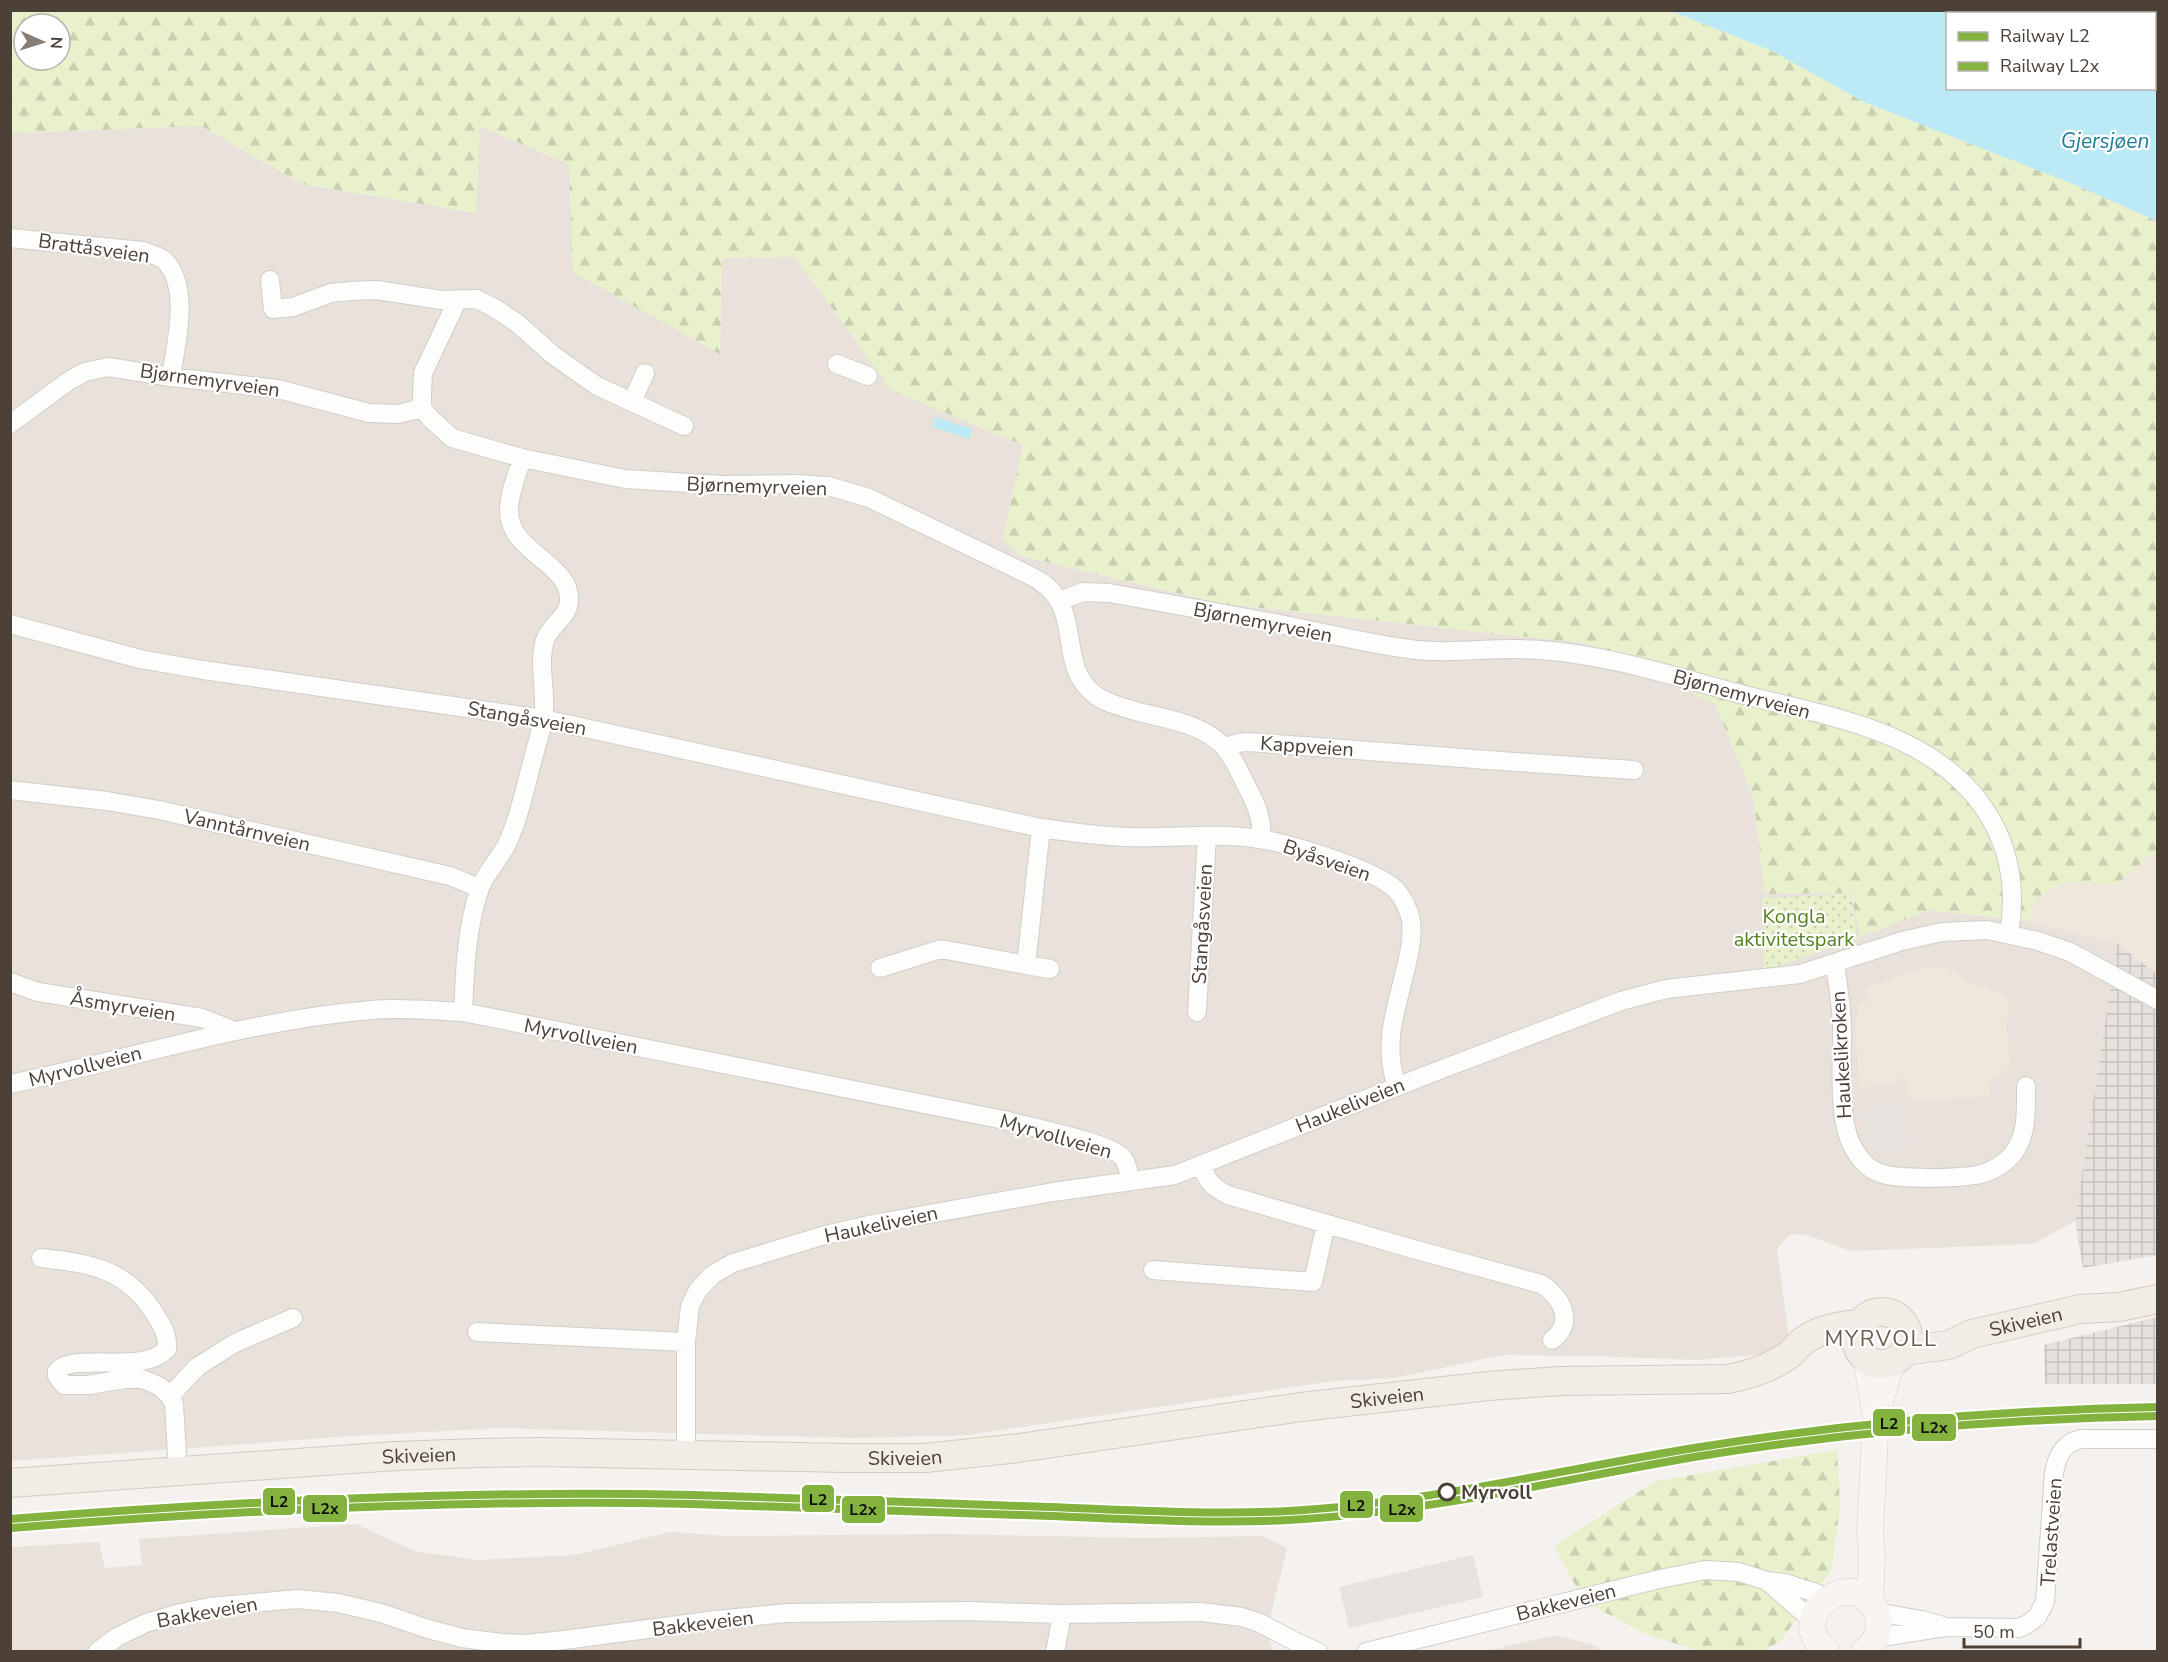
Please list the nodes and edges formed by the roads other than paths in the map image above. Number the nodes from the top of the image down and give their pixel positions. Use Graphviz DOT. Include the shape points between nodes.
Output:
graph roads {
  1 [pos="10,238"];
  2 [pos="270,280"];
  3 [pos="458,299"];
  4 [pos="837,364"];
  5 [pos="645,373"];
  6 [pos="868,376"];
  7 [pos="171,377"];
  8 [pos="632,402"];
  9 [pos="422,408"];
  10 [pos="10,424"];
  11 [pos="684,426"];
  12 [pos="522,458"];
  13 [pos="1059,601"];
  14 [pos="10,624"];
  15 [pos="543,719"];
  16 [pos="1225,747"];
  17 [pos="1634,770"];
  18 [pos="10,790"];
  19 [pos="1041,828"];
  20 [pos="1207,837"];
  21 [pos="1261,839"];
  22 [pos="479,888"];
  23 [pos="2009,934"];
  24 [pos="1835,965"];
  25 [pos="1026,966"];
  26 [pos="880,968"];
  27 [pos="1050,969"];
  28 [pos="10,982"];
  29 [pos="2157,1000"];
  30 [pos="463,1012"];
  31 [pos="1197,1012"];
  32 [pos="235,1031"];
  33 [pos="10,1084"];
  34 [pos="1397,1086"];
  35 [pos="2026,1086"];
  36 [pos="1201,1165"];
  37 [pos="1130,1180"];
  38 [pos="1326,1224"];
  39 [pos="41,1258"];
  40 [pos="1153,1270"];
  41 [pos="2157,1281"];
  42 [pos="2157,1299"];
  43 [pos="2080,1309"];
  44 [pos="293,1318"];
  45 [pos="1903,1323"];
  46 [pos="477,1332"];
  47 [pos="1972,1334"];
  48 [pos="1552,1340"];
  49 [pos="686,1342"];
  50 [pos="1876,1348"];
  51 [pos="170,1396"];
  52 [pos="2157,1439"];
  53 [pos="177,1455"];
  54 [pos="686,1455"];
  55 [pos="10,1483"];
  56 [pos="1767,1581"];
  57 [pos="1855,1601"];
  58 [pos="1059,1614"];
  59 [pos="1945,1627"];
  60 [pos="1818,1642"];
  61 [pos="1870,1645"];
  62 [pos="97,1652"];
  63 [pos="1055,1652"];
  64 [pos="1318,1652"];
  65 [pos="1366,1652"];
  1 -- 7 [label="street, Brattåsveien" via="143,251 163,259 176,275 180,297"];
  2 -- 3 [label="street" via="273,309 351,291"];
  3 -- 8 [label="street" via="477,299 490,305 597,386"];
  3 -- 9 [label="street" via="423,373"];
  4 -- 6 [label="street"];
  5 -- 8 [label="street"];
  7 -- 9 [label="street, Bjørnemyrveien" via="278,389 369,413 398,414"];
  7 -- 10 [label="street, Bjørnemyrveien" via="108,367 91,370 70,380"];
  8 -- 11 [label="street"];
  9 -- 12 [label="street, Bjørnemyrveien" via="452,438"];
  12 -- 13 [label="street, Bjørnemyrveien" via="625,479 722,485 814,484 847,490 1025,573 1048,587"];
  12 -- 15 [label="street" via="511,497 513,530 563,580 570,599 546,639"];
  13 -- 16 [label="street" via="1077,674 1094,694 1113,704 1187,725"];
  13 -- 23 [label="street, Bjørnemyrveien" via="1083,592 1108,593 1423,651 1522,648 1575,654 1642,668 1889,735 1948,768 1987,811 2000,837 2009,870 2013,907"];
  14 -- 15 [label="street, Stangåsveien" via="140,659"];
  15 -- 19 [label="street, Stangåsveien"];
  15 -- 22 [label="street" via="517,817 506,844"];
  16 -- 17 [label="street, Kappveien" via="1247,742"];
  16 -- 21 [label="street, Byåsveien" via="1261,817"];
  18 -- 22 [label="street, Vanntårnveien" via="159,810 450,876"];
  19 -- 20 [label="street, Stangåsveien" via="1088,835"];
  19 -- 25 [label="street"];
  20 -- 21 [label="street, Stangåsveien"];
  20 -- 31 [label="street, Stangåsveien"];
  21 -- 34 [label="street, Byåsveien" via="1377,878 1395,889 1407,907 1410,949 1389,1043 1390,1065"];
  22 -- 30 [label="street" via="470,922"];
  23 -- 24 [label="street, Haukeliveien" via="1987,930 1942,932 1902,941"];
  23 -- 29 [label="street, Haukeliveien" via="2070,952"];
  24 -- 34 [label="street, Haukeliveien" via="1800,974 1640,995"];
  24 -- 35 [label="street, Haukelikroken" via="1845,1129 1868,1167 1901,1178 1972,1175 2000,1166 2012,1156 2022,1138"];
  25 -- 26 [label="street" via="941,949"];
  25 -- 27 [label="street"];
  28 -- 32 [label="street, Åsmyrveien" via="38,992 202,1018"];
  30 -- 32 [label="street, Myrvollveien" via="374,1010"];
  30 -- 37 [label="street, Myrvollveien" via="1004,1120 1117,1152 1128,1168"];
  32 -- 33 [label="street, Myrvollveien"];
  34 -- 36 [label="street, Haukeliveien"];
  36 -- 37 [label="street, Haukeliveien" via="1175,1175"];
  36 -- 38 [label="street" via="1214,1188 1228,1195"];
  37 -- 49 [label="street, Haukeliveien" via="873,1224 733,1263 712,1275 698,1290 690,1306"];
  38 -- 40 [label="street" via="1313,1282"];
  38 -- 48 [label="street" via="1541,1284 1560,1300 1564,1311 1563,1328"];
  39 -- 51 [label="street" via="94,1265 117,1277 147,1303 168,1342 161,1356 153,1359 69,1363 57,1371 61,1382 88,1385 142,1379"];
  41 -- 43 [label="main road, Skiveien" via="2115,1293"];
  42 -- 43 [label="main road, Skiveien" via="2119,1307"];
  43 -- 47 [label="main road, Skiveien"];
  44 -- 51 [label="street" via="235,1343 197,1367"];
  45 -- 47 [label="main road, Skiveien"];
  45 -- 50 [label="main road" via="1907,1337"];
  45 -- 50 [label="main road, Skiveien" via="1890,1313 1865,1318"];
  46 -- 49 [label="street"];
  47 -- 50 [label="main road, Skiveien" via="1950,1345"];
  49 -- 54 [label="street, Haukeliveien"];
  50 -- 54 [label="main road, Skiveien" via="1832,1346 1789,1355 1758,1371 1728,1379 1561,1381 1471,1387 968,1454 877,1459"];
  50 -- 57 [label="main road" via="1869,1531 1872,1556"];
  51 -- 53 [label="street" via="175,1410"];
  52 -- 59 [label="street, Trelastveien" via="2081,1438 2063,1449 2056,1462 2042,1610 2033,1621 2018,1628"];
  54 -- 55 [label="main road, Skiveien" via="440,1454"];
  56 -- 57 [label="street, Bakkeveien"];
  56 -- 60 [label="street, Bakkeveien"];
  56 -- 65 [label="street, Bakkeveien" via="1727,1570 1686,1573"];
  57 -- 59 [label="street, Trelastveien"];
  57 -- 60 [label="main road" via="1818,1607"];
  57 -- 61 [label="main road" via="1878,1628"];
  58 -- 62 [label="street, Bakkeveien" via="787,1613 526,1644 451,1635 381,1613 297,1599 176,1614 127,1632"];
  58 -- 63 [label="street"];
  58 -- 64 [label="street, Bakkeveien" via="1223,1613 1260,1623"];
  59 -- 61 [label="street, Trelastveien"];
}
